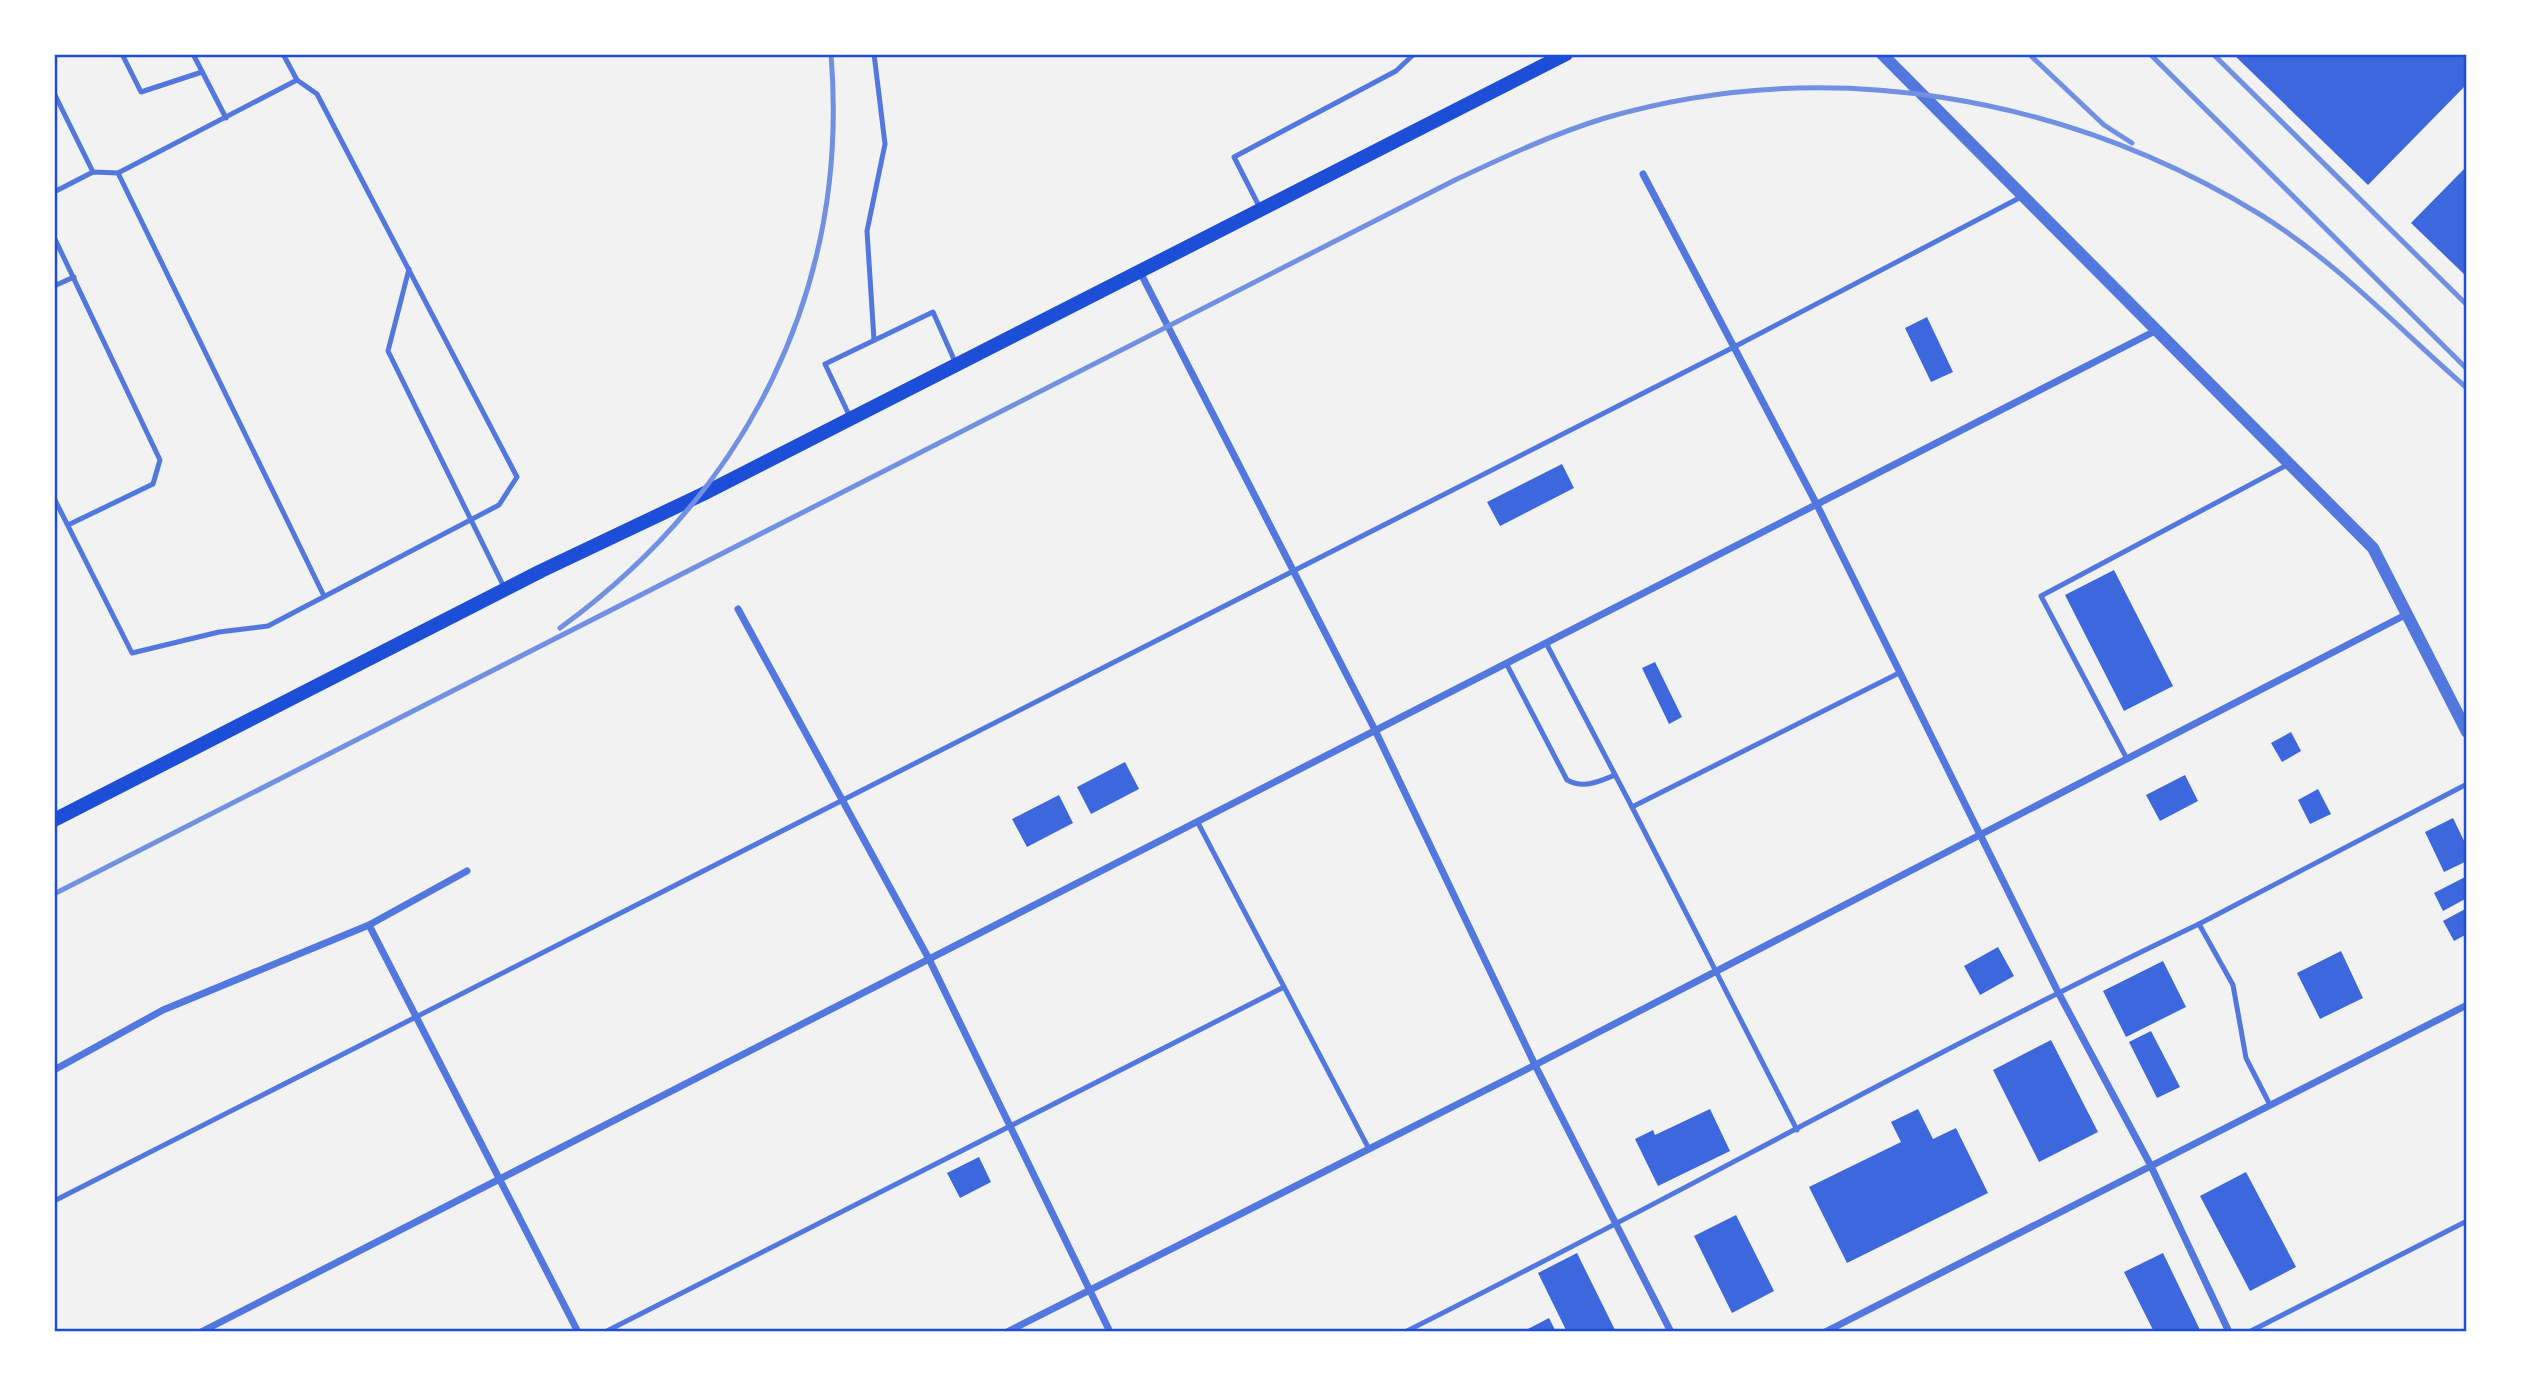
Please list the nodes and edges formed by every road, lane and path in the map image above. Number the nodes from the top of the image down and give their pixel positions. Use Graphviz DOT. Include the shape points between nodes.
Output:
graph roads {
  1 [pos="122,54"];
  2 [pos="193,54"];
  3 [pos="283,54"];
  4 [pos="874,54"];
  5 [pos="1414,54"];
  6 [pos="1566,54"];
  7 [pos="1882,54"];
  8 [pos="202,72"];
  9 [pos="297,80"];
  10 [pos="54,93"];
  11 [pos="226,118"];
  12 [pos="93,172"];
  13 [pos="118,173"];
  14 [pos="1643,174"];
  15 [pos="54,192"];
  16 [pos="2023,196"];
  17 [pos="1260,208"];
  18 [pos="54,237"];
  19 [pos="409,270"];
  20 [pos="1139,270"];
  21 [pos="74,277"];
  22 [pos="54,286"];
  23 [pos="2158,330"];
  24 [pos="874,341"];
  25 [pos="1734,348"];
  26 [pos="956,364"];
  27 [pos="850,418"];
  28 [pos="2290,463"];
  29 [pos="54,498"];
  30 [pos="1817,505"];
  31 [pos="471,520"];
  32 [pos="68,525"];
  33 [pos="1293,570"];
  34 [pos="505,589"];
  35 [pos="324,596"];
  36 [pos="738,609"];
  37 [pos="2407,614"];
  38 [pos="1546,643"];
  39 [pos="1506,663"];
  40 [pos="1899,673"];
  41 [pos="1375,730"];
  42 [pos="2467,732"];
  43 [pos="2127,759"];
  44 [pos="1615,775"];
  45 [pos="2467,784"];
  46 [pos="842,800"];
  47 [pos="1632,807"];
  48 [pos="55,817"];
  49 [pos="1197,821"];
  50 [pos="1979,835"];
  51 [pos="467,871"];
  52 [pos="2199,924"];
  53 [pos="369,925"];
  54 [pos="929,959"];
  55 [pos="1717,971"];
  56 [pos="1284,987"];
  57 [pos="2058,992"];
  58 [pos="2467,1004"];
  59 [pos="416,1015"];
  60 [pos="1535,1065"];
  61 [pos="54,1070"];
  62 [pos="2270,1105"];
  63 [pos="1010,1126"];
  64 [pos="1797,1130"];
  65 [pos="1368,1149"];
  66 [pos="2150,1164"];
  67 [pos="500,1176"];
  68 [pos="54,1201"];
  69 [pos="2467,1221"];
  70 [pos="1617,1226"];
  71 [pos="1089,1290"];
  72 [pos="201,1332"];
  73 [pos="578,1332"];
  74 [pos="605,1332"];
  75 [pos="1007,1332"];
  76 [pos="1110,1332"];
  77 [pos="1405,1332"];
  78 [pos="1671,1332"];
  79 [pos="1825,1332"];
  80 [pos="2230,1332"];
  81 [pos="2249,1332"];
  1 -- 8 [label="lane" via="141,92"];
  2 -- 8 [label="lane"];
  3 -- 9 [label="lane"];
  4 -- 24 [label="lane" via="885,144 867,231"];
  5 -- 17 [label="lane" via="1396,71 1234,158"];
  6 -- 17 [label="main road"];
  7 -- 16 [label="street"];
  8 -- 11 [label="lane"];
  9 -- 11 [label="lane"];
  9 -- 19 [label="lane" via="317,94"];
  10 -- 12 [label="lane"];
  11 -- 13 [label="lane"];
  12 -- 13 [label="lane"];
  12 -- 15 [label="lane"];
  13 -- 35 [label="lane"];
  14 -- 25 [label="street"];
  16 -- 23 [label="street"];
  16 -- 25 [label="lane"];
  17 -- 20 [label="main road"];
  18 -- 21 [label="lane"];
  19 -- 31 [label="lane" via="388,351"];
  19 -- 31 [label="lane" via="517,478 499,505"];
  20 -- 26 [label="main road"];
  20 -- 33 [label="street"];
  21 -- 22 [label="lane"];
  21 -- 32 [label="lane" via="160,460 153,484"];
  23 -- 28 [label="street"];
  23 -- 30 [label="street"];
  24 -- 26 [label="lane" via="933,312"];
  24 -- 27 [label="lane" via="825,364"];
  25 -- 30 [label="street"];
  25 -- 33 [label="lane"];
  26 -- 27 [label="main road"];
  27 -- 34 [label="main road"];
  28 -- 37 [label="street" via="2373,548"];
  28 -- 43 [label="lane" via="2040,596"];
  29 -- 32 [label="lane"];
  30 -- 38 [label="street"];
  30 -- 40 [label="street"];
  31 -- 34 [label="lane"];
  31 -- 35 [label="lane"];
  32 -- 35 [label="lane" via="132,653 219,632 268,626"];
  33 -- 41 [label="street"];
  33 -- 46 [label="lane"];
  34 -- 48 [label="main road"];
  36 -- 46 [label="street"];
  37 -- 42 [label="street"];
  37 -- 43 [label="street"];
  38 -- 39 [label="street"];
  38 -- 44 [label="lane"];
  39 -- 41 [label="street"];
  39 -- 44 [label="lane" via="1567,780 1591,785"];
  40 -- 47 [label="lane"];
  40 -- 50 [label="street"];
  41 -- 49 [label="street"];
  41 -- 60 [label="street"];
  43 -- 50 [label="street"];
  44 -- 47 [label="lane"];
  45 -- 52 [label="lane"];
  46 -- 54 [label="street"];
  46 -- 59 [label="lane"];
  47 -- 55 [label="lane"];
  49 -- 54 [label="street"];
  49 -- 56 [label="lane"];
  50 -- 55 [label="street"];
  50 -- 57 [label="street"];
  51 -- 53 [label="street"];
  52 -- 57 [label="lane"];
  52 -- 62 [label="lane" via="2233,985 2246,1058"];
  53 -- 59 [label="street"];
  53 -- 61 [label="street" via="163,1010"];
  54 -- 63 [label="street"];
  54 -- 67 [label="street"];
  55 -- 60 [label="street"];
  55 -- 64 [label="lane"];
  56 -- 63 [label="lane"];
  56 -- 65 [label="lane"];
  57 -- 64 [label="lane"];
  57 -- 66 [label="street"];
  58 -- 62 [label="street"];
  59 -- 67 [label="street"];
  59 -- 68 [label="lane"];
  60 -- 65 [label="street"];
  60 -- 70 [label="street"];
  62 -- 66 [label="street"];
  63 -- 71 [label="street"];
  63 -- 74 [label="lane"];
  64 -- 70 [label="lane"];
  65 -- 71 [label="street"];
  66 -- 79 [label="street"];
  66 -- 80 [label="street"];
  67 -- 72 [label="street"];
  67 -- 73 [label="street"];
  69 -- 81 [label="lane"];
  70 -- 77 [label="lane"];
  70 -- 78 [label="street"];
  71 -- 75 [label="street"];
  71 -- 76 [label="street"];
}
